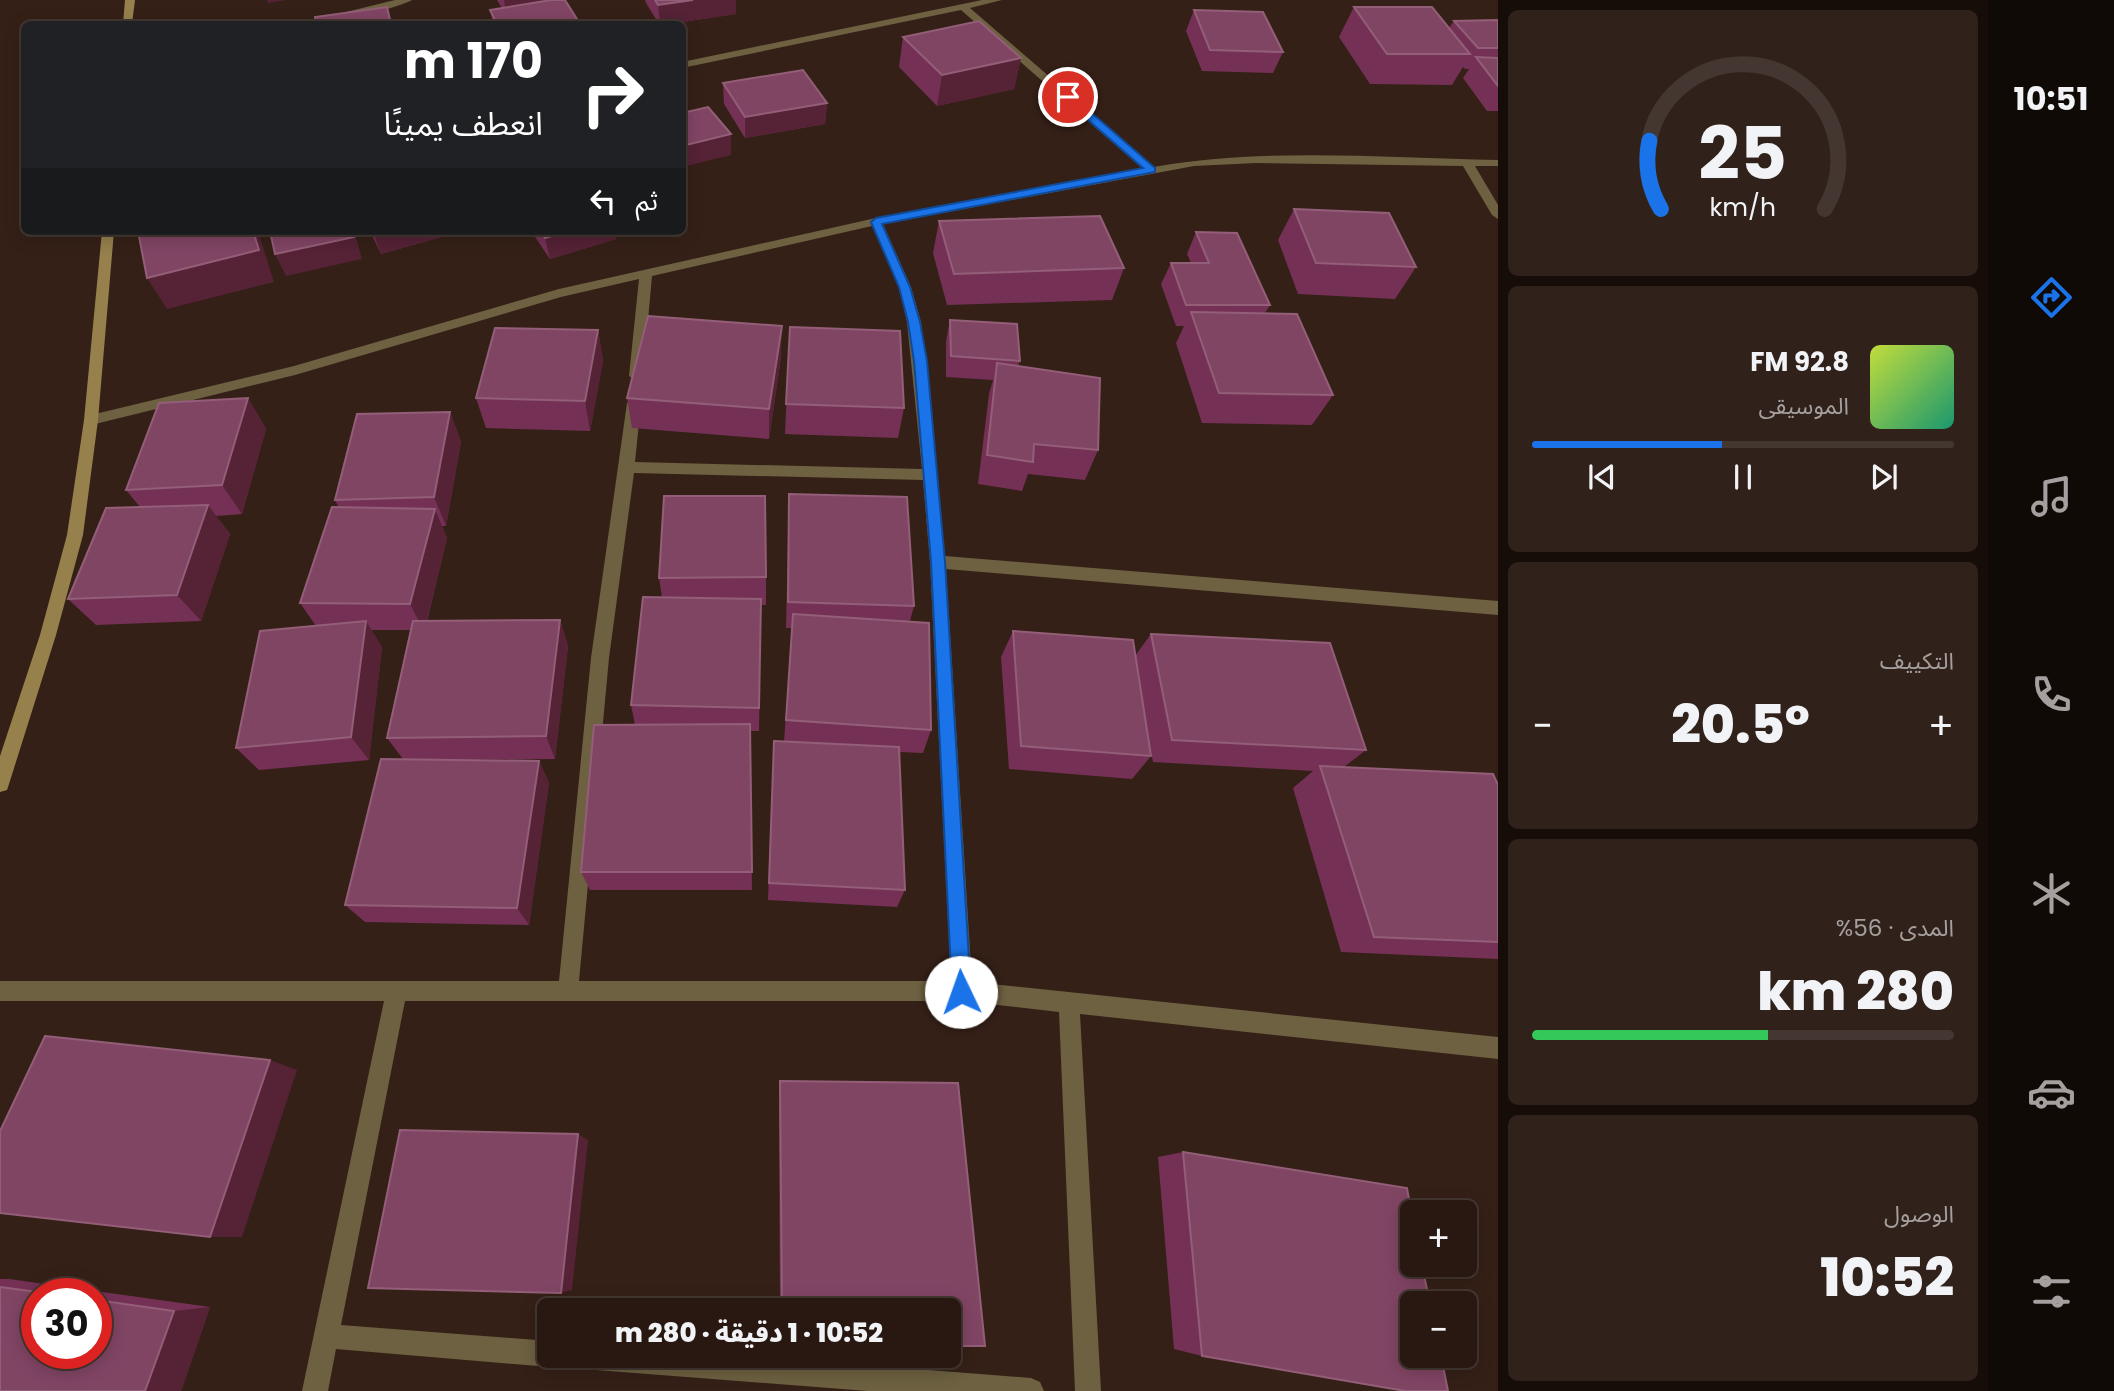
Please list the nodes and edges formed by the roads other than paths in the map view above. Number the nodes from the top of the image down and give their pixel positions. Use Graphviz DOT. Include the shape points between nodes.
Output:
graph roads {
  1 [pos="130,0"];
  2 [pos="407,0"];
  3 [pos="998,0"];
  4 [pos="963,7"];
  5 [pos="128,21"];
  6 [pos="333,21"];
  7 [pos="686,64"];
  8 [pos="1467,163"];
  9 [pos="1498,163"];
  10 [pos="1152,170"];
  11 [pos="1498,215"];
  12 [pos="876,222"];
  13 [pos="108,235"];
  14 [pos="646,275"];
  15 [pos="91,420"];
  16 [pos="627,467"];
  17 [pos="930,475"];
  18 [pos="938,562"];
  19 [pos="1498,608"];
  20 [pos="0,784"];
  21 [pos="0,991"];
  22 [pos="397,991"];
  23 [pos="568,991"];
  24 [pos="961,992"];
  25 [pos="1069,1002"];
  26 [pos="1498,1048"];
  27 [pos="326,1336"];
  28 [pos="537,1353"];
  29 [pos="737,1368"];
  30 [pos="315,1391"];
  31 [pos="1031,1391"];
  32 [pos="1088,1391"];
  1 -- 5 [label="main road"];
  2 -- 6 [label="street"];
  3 -- 4 [label="street"];
  4 -- 7 [label="street"];
  4 -- 10 [label="street"];
  8 -- 9 [label="street"];
  8 -- 10 [label="street" via="1256,160"];
  8 -- 11 [label="street"];
  10 -- 12 [label="street"];
  12 -- 14 [label="street"];
  12 -- 17 [label="street" via="905,287 914,322"];
  13 -- 15 [label="main road"];
  14 -- 15 [label="street" via="559,293 295,370"];
  14 -- 16 [label="street"];
  15 -- 20 [label="main road" via="75,535"];
  16 -- 17 [label="street"];
  16 -- 23 [label="street" via="600,658"];
  17 -- 18 [label="street"];
  18 -- 19 [label="street"];
  18 -- 24 [label="street"];
  21 -- 22 [label="street"];
  22 -- 23 [label="street"];
  22 -- 27 [label="street"];
  23 -- 24 [label="street"];
  24 -- 25 [label="street"];
  25 -- 26 [label="street"];
  25 -- 32 [label="street"];
  27 -- 28 [label="street"];
  27 -- 30 [label="street"];
  29 -- 31 [label="street"];
}
